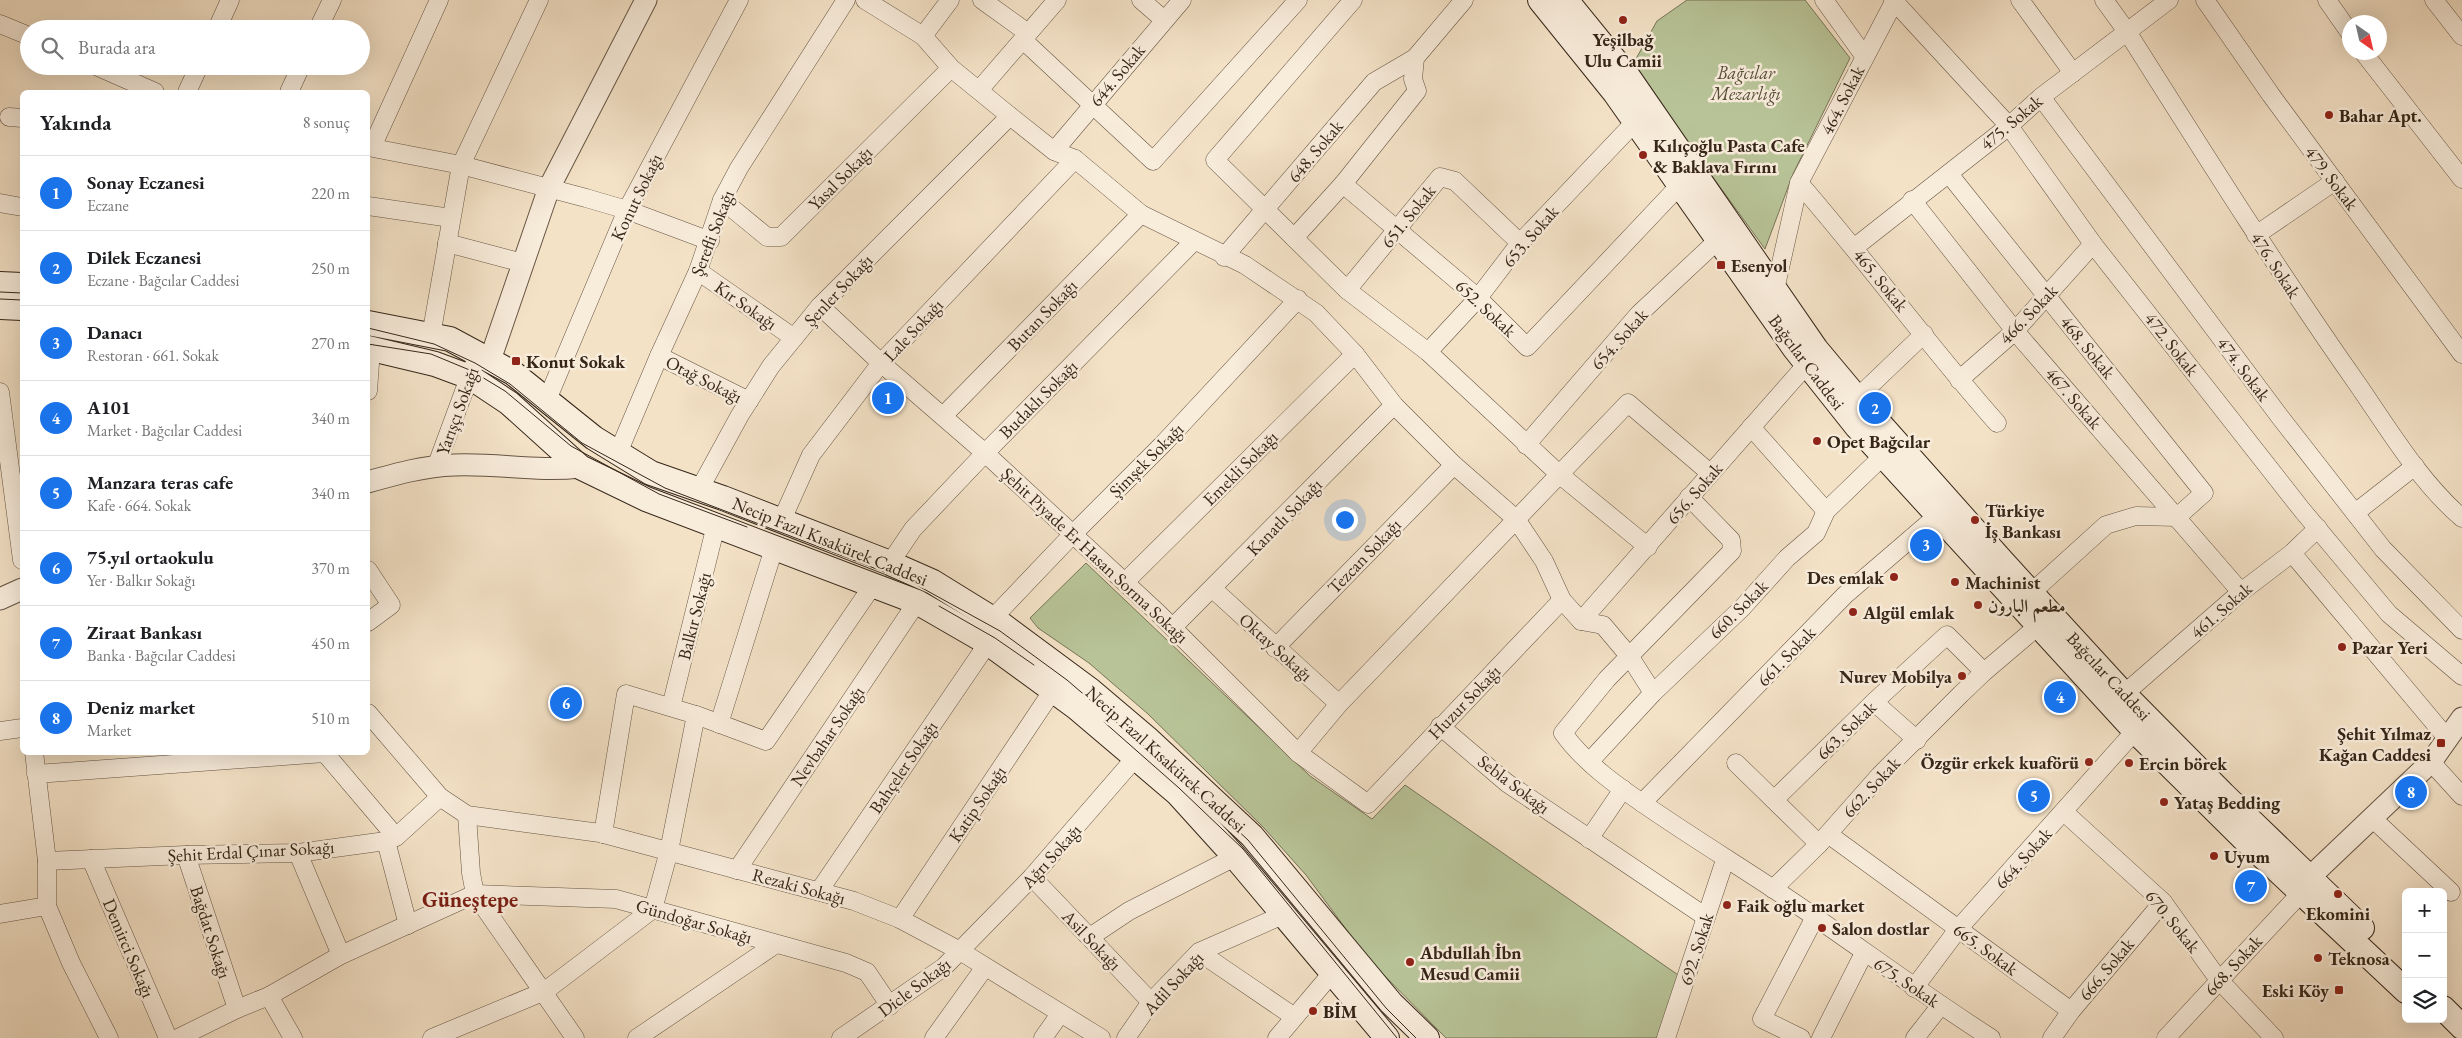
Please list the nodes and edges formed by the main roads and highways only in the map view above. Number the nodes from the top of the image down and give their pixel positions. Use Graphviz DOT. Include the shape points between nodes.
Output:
graph roads {
  1 [pos="1540,0"];
  2 [pos="1566,0"];
  3 [pos="0,284"];
  4 [pos="20,285"];
  5 [pos="0,307"];
  6 [pos="20,308"];
  7 [pos="370,323"];
  8 [pos="370,349"];
  9 [pos="2305,885"];
  10 [pos="2402,969"];
  11 [pos="2402,987"];
  12 [pos="2447,1012"];
  13 [pos="2439,1023"];
  14 [pos="2462,1027"];
  15 [pos="1387,1038"];
  16 [pos="1427,1038"];
  17 [pos="2454,1038"];
  1 -- 9 [label="main road, Bağcılar Caddesi" via="1615,93 1806,364 1883,456 2135,731"];
  2 -- 9 [label="main road, Bağcılar Caddesi" via="1626,75 1816,349 2031,593"];
  3 -- 4 [label="main road"];
  5 -- 6 [label="main road"];
  7 -- 16 [label="main road, Necip Fazıl Kısakürek Caddesi" via="450,339 513,373 594,438 651,473 890,563 933,582 992,619 1090,690 1252,836 1390,1003"];
  8 -- 15 [label="main road, Necip Fazıl Kısakürek Caddesi" via="435,364 470,378 508,403 580,467 646,499 917,602 988,644 1053,690 1177,793"];
  9 -- 10 [label="main road, Bağcılar Caddesi"];
  9 -- 11 [label="main road, Bağcılar Caddesi"];
  12 -- 14 [label="main road"];
  13 -- 17 [label="main road"];
}
